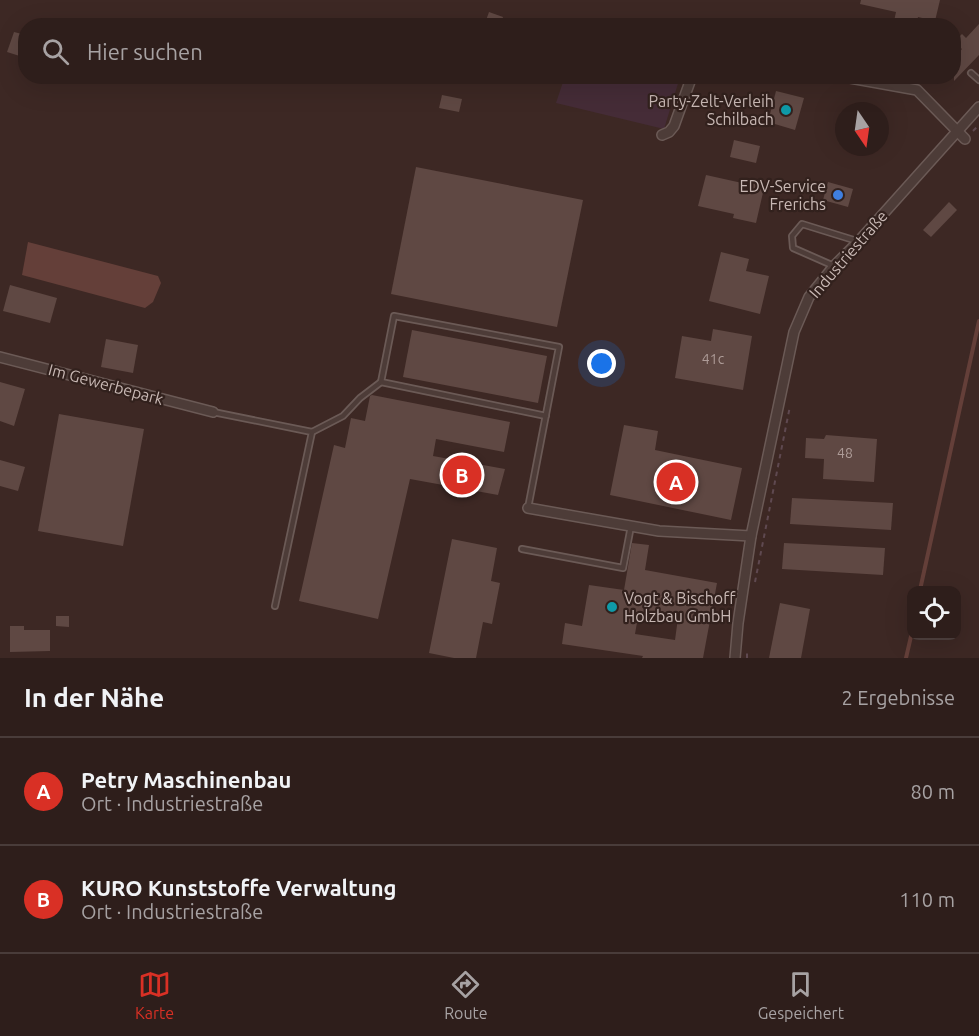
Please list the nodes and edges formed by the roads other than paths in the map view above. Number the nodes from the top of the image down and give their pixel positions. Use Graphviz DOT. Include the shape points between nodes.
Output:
graph roads {
  1 [pos="971,73"];
  2 [pos="979,80"];
  3 [pos="689,84"];
  4 [pos="884,84"];
  5 [pos="979,106"];
  6 [pos="957,130"];
  7 [pos="662,135"];
  8 [pos="965,139"];
  9 [pos="858,242"];
  10 [pos="834,266"];
  11 [pos="0,357"];
  12 [pos="381,382"];
  13 [pos="213,412"];
  14 [pos="546,416"];
  15 [pos="312,432"];
  16 [pos="528,508"];
  17 [pos="631,526"];
  18 [pos="751,536"];
  19 [pos="522,549"];
  20 [pos="275,606"];
  21 [pos="735,658"];
  1 -- 2 [label="lane"];
  3 -- 7 [label="street" via="674,126"];
  4 -- 6 [label="street" via="917,90"];
  5 -- 6 [label="street, Industriestraße"];
  6 -- 8 [label="street"];
  6 -- 9 [label="street, Industriestraße"];
  9 -- 10 [label="street, Industriestraße"];
  9 -- 10 [label="lane" via="802,224 792,236 793,248"];
  10 -- 18 [label="street, Industriestraße" via="809,297 794,332"];
  11 -- 13 [label="street, Im Gewerbepark"];
  12 -- 14 [label="lane"];
  12 -- 14 [label="lane" via="394,316 559,347"];
  12 -- 15 [label="lane" via="343,416"];
  13 -- 15 [label="lane"];
  14 -- 16 [label="lane"];
  15 -- 20 [label="lane"];
  16 -- 17 [label="street"];
  17 -- 18 [label="street"];
  17 -- 19 [label="lane" via="623,568"];
  18 -- 21 [label="street, Industriestraße"];
}
